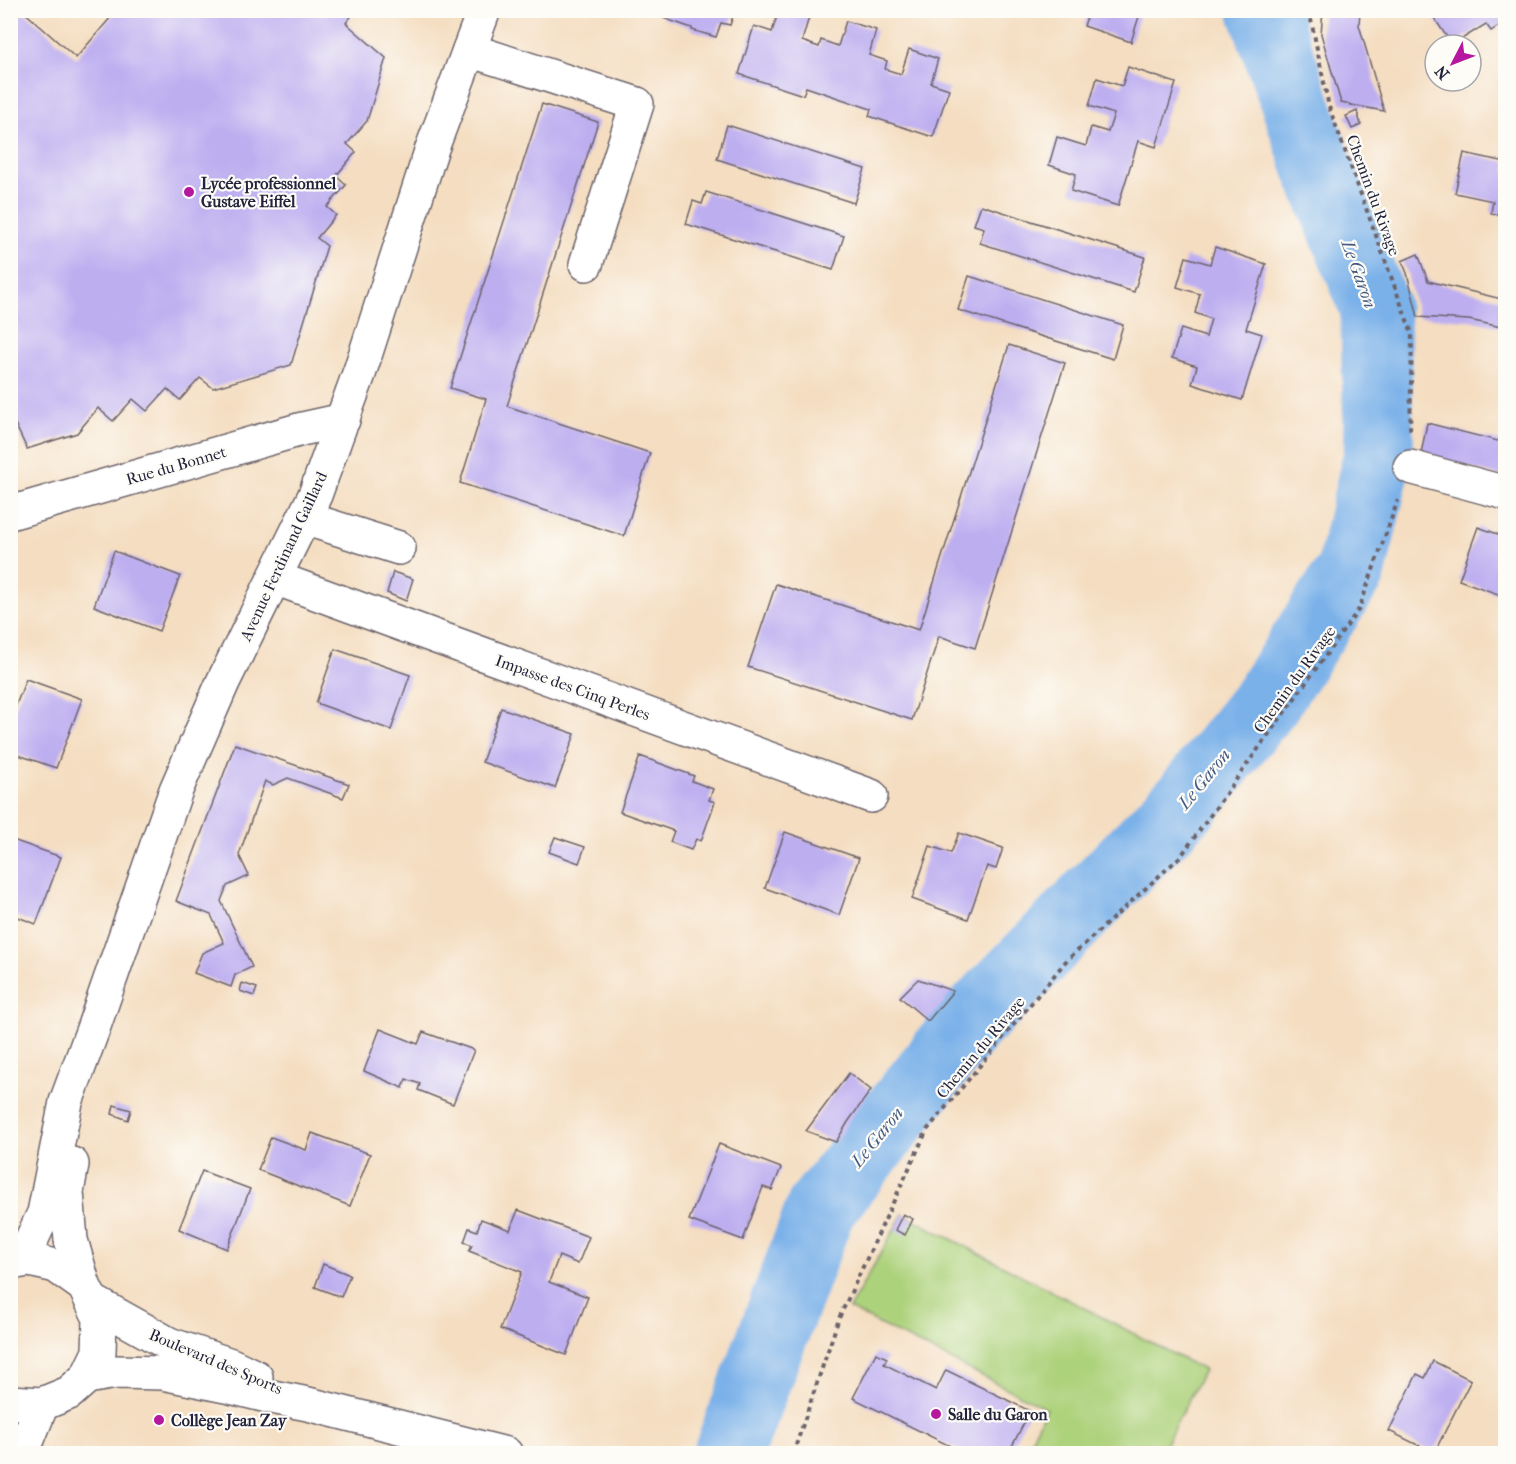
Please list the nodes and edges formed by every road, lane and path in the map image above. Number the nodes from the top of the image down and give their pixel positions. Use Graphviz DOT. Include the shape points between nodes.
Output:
graph roads {
  1 [pos="484,10"];
  2 [pos="1309,10"];
  3 [pos="469,50"];
  4 [pos="586,264"];
  5 [pos="343,420"];
  6 [pos="1410,467"];
  7 [pos="1506,493"];
  8 [pos="10,513"];
  9 [pos="304,518"];
  10 [pos="399,548"];
  11 [pos="275,578"];
  12 [pos="872,796"];
  13 [pos="93,1029"];
  14 [pos="11,1263"];
  15 [pos="88,1294"];
  16 [pos="87,1377"];
  17 [pos="26,1403"];
  18 [pos="308,1404"];
  19 [pos="22,1454"];
  20 [pos="506,1454"];
  21 [pos="793,1454"];
  1 -- 3 [label="street, Avenue Ferdinand Gaillard"];
  2 -- 6 [label="path, Chemin du Rivage" via="1329,107 1412,334"];
  3 -- 4 [label="street" via="637,104"];
  3 -- 5 [label="street, Avenue Ferdinand Gaillard" via="431,151"];
  5 -- 8 [label="street, Rue du Bonnet"];
  5 -- 9 [label="street, Avenue Ferdinand Gaillard"];
  6 -- 7 [label="street"];
  6 -- 21 [label="path, Chemin du Rivage" via="1359,609 1181,856 1066,962 927,1130 839,1318"];
  9 -- 10 [label="street"];
  9 -- 11 [label="street, Avenue Ferdinand Gaillard"];
  11 -- 12 [label="street, Impasse des Cinq Perles"];
  11 -- 13 [label="street, Avenue Ferdinand Gaillard" via="223,682 176,790"];
  13 -- 14 [label="street, Avenue Ferdinand Gaillard" via="66,1101 44,1213 30,1243"];
  13 -- 15 [label="street, Avenue Ferdinand Gaillard" via="85,1102 67,1192 71,1240"];
  14 -- 15 [label="street, Boulevard des Sports" via="29,1260 56,1266"];
  15 -- 16 [label="street, Avenue Ferdinand Gaillard" via="100,1318 99,1352"];
  15 -- 18 [label="street, Boulevard des Sports" via="169,1344 231,1365"];
  16 -- 17 [label="street" via="69,1393"];
  16 -- 18 [label="street, Boulevard des Sports" via="116,1372 163,1373"];
  17 -- 19 [label="street"];
  18 -- 20 [label="street, Boulevard des Sports"];
}
